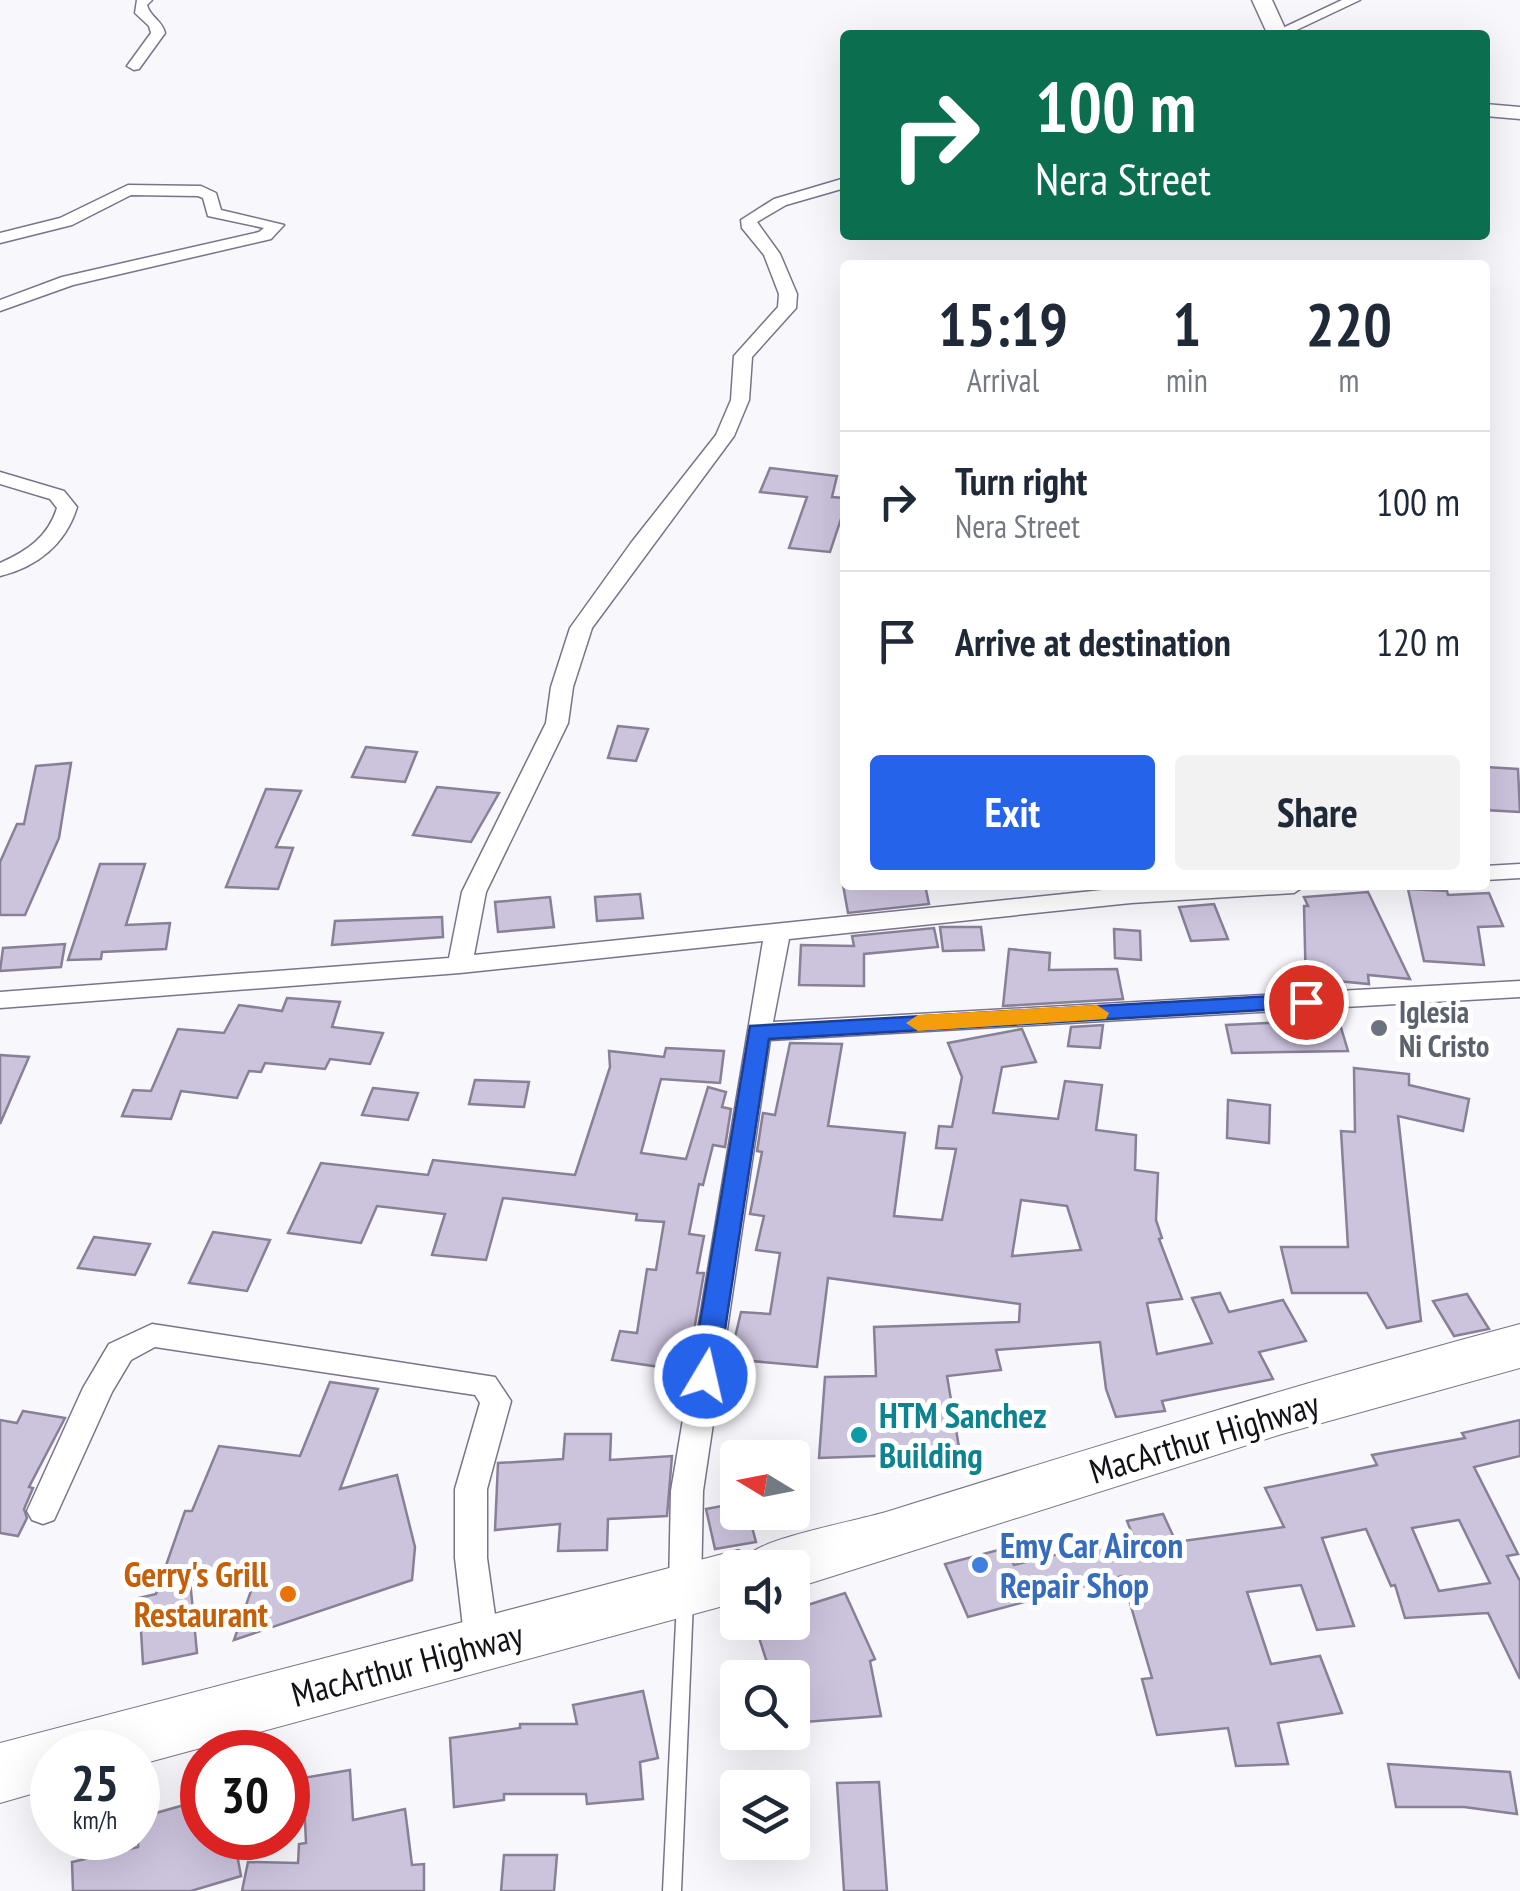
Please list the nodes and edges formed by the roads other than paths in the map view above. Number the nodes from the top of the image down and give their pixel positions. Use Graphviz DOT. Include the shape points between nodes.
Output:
graph roads {
  1 [pos="145,0"];
  2 [pos="1262,0"];
  3 [pos="1353,0"];
  4 [pos="1275,30"];
  5 [pos="1288,30"];
  6 [pos="134,66"];
  7 [pos="1490,111"];
  8 [pos="1520,114"];
  9 [pos="840,184"];
  10 [pos="0,238"];
  11 [pos="0,306"];
  12 [pos="0,478"];
  13 [pos="0,570"];
  14 [pos="1520,871"];
  15 [pos="1490,873"];
  16 [pos="1212,890"];
  17 [pos="778,934"];
  18 [pos="460,965"];
  19 [pos="1520,989"];
  20 [pos="0,1000"];
  21 [pos="758,1032"];
  22 [pos="1520,1346"];
  23 [pos="43,1511"];
  24 [pos="810,1558"];
  25 [pos="711,1583"];
  26 [pos="482,1644"];
  27 [pos="159,1730"];
  28 [pos="30,1765"];
  29 [pos="0,1773"];
  30 [pos="672,1891"];
  1 -- 6 [label="street" via="142,12 158,34"];
  2 -- 4 [label="street"];
  3 -- 5 [label="street"];
  7 -- 8 [label="street"];
  9 -- 18 [label="street" via="780,202 749,220 772,254 787,308 744,356 740,400 725,436 582,628 558,723 474,892"];
  10 -- 11 [label="street" via="52,227 115,194 142,188 200,191 210,196 214,213 276,225 264,236 68,281"];
  12 -- 13 [label="street" via="57,495 67,507 63,527 42,548"];
  14 -- 15 [label="street"];
  16 -- 17 [label="street"];
  17 -- 18 [label="street"];
  17 -- 21 [label="street"];
  18 -- 20 [label="street"];
  19 -- 21 [label="street"];
  21 -- 25 [label="street" via="687,1491"];
  22 -- 24 [label="highway, MacArthur Highway" via="1282,1411"];
  23 -- 26 [label="street" via="112,1364 120,1352 152,1335 484,1385 496,1400 471,1489"];
  25 -- 26 [label="highway, MacArthur Highway"];
  25 -- 30 [label="lane"];
  26 -- 27 [label="highway, MacArthur Highway"];
  28 -- 29 [label="highway"];
}
